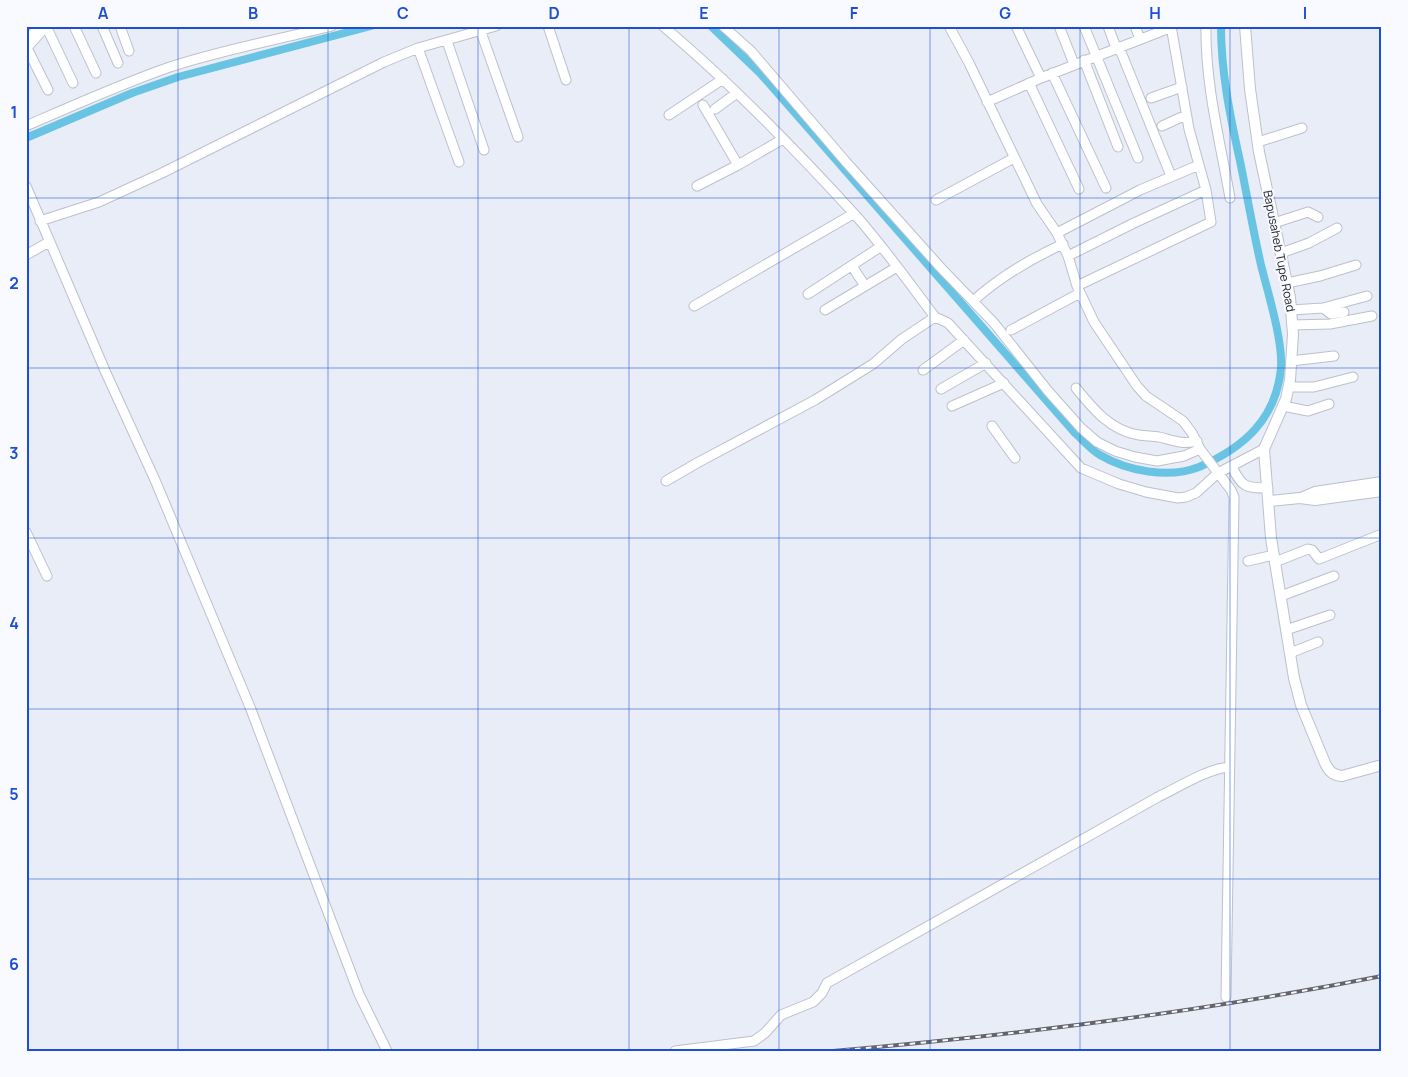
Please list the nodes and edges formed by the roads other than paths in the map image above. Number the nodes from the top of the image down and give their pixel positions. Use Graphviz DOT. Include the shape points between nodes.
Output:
graph roads {
  1 [pos="31,26"];
  2 [pos="44,26"];
  3 [pos="74,26"];
  4 [pos="102,26"];
  5 [pos="120,26"];
  6 [pos="332,26"];
  7 [pos="496,26"];
  8 [pos="548,26"];
  9 [pos="663,26"];
  10 [pos="723,26"];
  11 [pos="949,26"];
  12 [pos="1016,26"];
  13 [pos="1059,26"];
  14 [pos="1084,26"];
  15 [pos="1108,26"];
  16 [pos="1135,26"];
  17 [pos="1206,26"];
  18 [pos="1245,26"];
  19 [pos="1171,27"];
  20 [pos="26,32"];
  21 [pos="481,32"];
  22 [pos="1140,39"];
  23 [pos="447,41"];
  24 [pos="26,45"];
  25 [pos="418,48"];
  26 [pos="1118,48"];
  27 [pos="129,51"];
  28 [pos="1097,56"];
  29 [pos="1084,60"];
  30 [pos="118,63"];
  31 [pos="1074,64"];
  32 [pos="96,73"];
  33 [pos="1052,73"];
  34 [pos="1041,78"];
  35 [pos="724,79"];
  36 [pos="566,80"];
  37 [pos="73,83"];
  38 [pos="1029,84"];
  39 [pos="1182,87"];
  40 [pos="48,90"];
  41 [pos="737,93"];
  42 [pos="1151,98"];
  43 [pos="987,102"];
  44 [pos="703,104"];
  45 [pos="715,109"];
  46 [pos="669,115"];
  47 [pos="1186,115"];
  48 [pos="26,126"];
  49 [pos="1162,126"];
  50 [pos="1302,128"];
  51 [pos="518,137"];
  52 [pos="783,139"];
  53 [pos="1258,142"];
  54 [pos="1118,147"];
  55 [pos="484,150"];
  56 [pos="1014,158"];
  57 [pos="1138,158"];
  58 [pos="459,162"];
  59 [pos="738,165"];
  60 [pos="1199,165"];
  61 [pos="1171,176"];
  62 [pos="26,186"];
  63 [pos="697,186"];
  64 [pos="1106,188"];
  65 [pos="1079,189"];
  66 [pos="1206,190"];
  67 [pos="1230,198"];
  68 [pos="936,200"];
  69 [pos="853,214"];
  70 [pos="1318,217"];
  71 [pos="40,221"];
  72 [pos="1274,223"];
  73 [pos="1337,228"];
  74 [pos="1057,233"];
  75 [pos="49,242"];
  76 [pos="1062,244"];
  77 [pos="880,247"];
  78 [pos="1281,253"];
  79 [pos="26,256"];
  80 [pos="1068,256"];
  81 [pos="1356,265"];
  82 [pos="852,266"];
  83 [pos="896,268"];
  84 [pos="1287,283"];
  85 [pos="865,286"];
  86 [pos="1078,289"];
  87 [pos="808,294"];
  88 [pos="1367,296"];
  89 [pos="973,301"];
  90 [pos="694,306"];
  91 [pos="1323,308"];
  92 [pos="826,310"];
  93 [pos="1291,310"];
  94 [pos="1344,312"];
  95 [pos="1372,316"];
  96 [pos="935,317"];
  97 [pos="1292,325"];
  98 [pos="1011,330"];
  99 [pos="964,340"];
  100 [pos="1334,356"];
  101 [pos="1291,361"];
  102 [pos="986,363"];
  103 [pos="924,370"];
  104 [pos="1353,377"];
  105 [pos="1004,382"];
  106 [pos="1289,387"];
  107 [pos="1076,388"];
  108 [pos="941,389"];
  109 [pos="1329,404"];
  110 [pos="952,406"];
  111 [pos="1283,406"];
  112 [pos="992,426"];
  113 [pos="1198,445"];
  114 [pos="1264,449"];
  115 [pos="1015,458"];
  116 [pos="1232,467"];
  117 [pos="1215,470"];
  118 [pos="666,481"];
  119 [pos="1382,482"];
  120 [pos="1268,488"];
  121 [pos="1367,489"];
  122 [pos="1382,491"];
  123 [pos="1269,501"];
  124 [pos="26,532"];
  125 [pos="1382,534"];
  126 [pos="1274,558"];
  127 [pos="1248,561"];
  128 [pos="47,576"];
  129 [pos="1334,576"];
  130 [pos="1281,596"];
  131 [pos="1330,615"];
  132 [pos="1286,630"];
  133 [pos="1318,642"];
  134 [pos="1290,653"];
  135 [pos="1382,765"];
  136 [pos="1230,767"];
  137 [pos="1226,996"];
  138 [pos="387,1051"];
  139 [pos="675,1051"];
  1 -- 20 [label="main road"];
  2 -- 24 [label="main road"];
  2 -- 37 [label="street"];
  3 -- 32 [label="street"];
  4 -- 30 [label="street"];
  5 -- 27 [label="street"];
  6 -- 48 [label="street" via="167,68"];
  7 -- 21 [label="street"];
  8 -- 36 [label="street"];
  9 -- 35 [label="street"];
  10 -- 89 [label="street" via="751,51 852,169"];
  11 -- 43 [label="street"];
  12 -- 34 [label="street"];
  13 -- 31 [label="street"];
  14 -- 28 [label="street"];
  15 -- 26 [label="street"];
  16 -- 22 [label="street"];
  17 -- 67 [label="street" via="1208,82"];
  18 -- 53 [label="street, Bapusaheb Tupe Road"];
  19 -- 22 [label="street"];
  19 -- 39 [label="street"];
  21 -- 23 [label="street"];
  21 -- 51 [label="street"];
  22 -- 26 [label="street"];
  23 -- 25 [label="street"];
  23 -- 55 [label="street"];
  24 -- 40 [label="street"];
  25 -- 58 [label="street"];
  25 -- 71 [label="street" via="99,202"];
  26 -- 28 [label="street"];
  26 -- 61 [label="street"];
  28 -- 29 [label="street"];
  28 -- 57 [label="street"];
  29 -- 31 [label="street"];
  29 -- 54 [label="street"];
  31 -- 33 [label="street"];
  33 -- 34 [label="street"];
  33 -- 64 [label="street"];
  34 -- 38 [label="street"];
  35 -- 41 [label="street"];
  35 -- 46 [label="street"];
  38 -- 43 [label="street"];
  38 -- 65 [label="street"];
  39 -- 42 [label="street"];
  39 -- 47 [label="street"];
  41 -- 45 [label="street"];
  41 -- 52 [label="street"];
  43 -- 56 [label="street"];
  44 -- 59 [label="street"];
  47 -- 49 [label="street"];
  47 -- 60 [label="street"];
  50 -- 53 [label="street"];
  52 -- 59 [label="street"];
  52 -- 69 [label="street"];
  53 -- 72 [label="street, Bapusaheb Tupe Road"];
  56 -- 68 [label="street"];
  56 -- 74 [label="street"];
  59 -- 63 [label="street"];
  60 -- 61 [label="street"];
  60 -- 66 [label="street"];
  61 -- 74 [label="street"];
  62 -- 71 [label="street"];
  66 -- 80 [label="street"];
  66 -- 86 [label="street" via="1212,222"];
  69 -- 77 [label="street"];
  69 -- 90 [label="street"];
  70 -- 72 [label="street" via="1308,212"];
  71 -- 75 [label="street"];
  72 -- 78 [label="street, Bapusaheb Tupe Road"];
  73 -- 78 [label="street"];
  74 -- 76 [label="street"];
  75 -- 79 [label="street"];
  75 -- 138 [label="street" via="155,480 250,707 359,994"];
  76 -- 80 [label="street"];
  76 -- 89 [label="street" via="1000,280"];
  77 -- 82 [label="street"];
  77 -- 83 [label="street"];
  78 -- 84 [label="street, Bapusaheb Tupe Road"];
  80 -- 86 [label="street"];
  81 -- 84 [label="street"];
  82 -- 85 [label="street"];
  82 -- 87 [label="street"];
  83 -- 85 [label="street"];
  83 -- 96 [label="street"];
  84 -- 93 [label="street, Bapusaheb Tupe Road"];
  85 -- 92 [label="street"];
  86 -- 98 [label="street"];
  86 -- 113 [label="street" via="1094,322 1137,386 1146,396 1183,420"];
  88 -- 91 [label="street"];
  89 -- 113 [label="street" via="1048,391 1097,442 1114,451 1157,461 1184,456"];
  91 -- 93 [label="street"];
  91 -- 94 [label="street" via="1331,314"];
  93 -- 97 [label="street, Bapusaheb Tupe Road"];
  95 -- 97 [label="street" via="1330,324"];
  96 -- 99 [label="street" via="948,323"];
  96 -- 118 [label="street" via="873,364 815,400"];
  97 -- 101 [label="street, Bapusaheb Tupe Road"];
  99 -- 102 [label="street"];
  99 -- 103 [label="street"];
  100 -- 101 [label="street"];
  101 -- 106 [label="street, Bapusaheb Tupe Road"];
  102 -- 105 [label="street"];
  102 -- 108 [label="street"];
  104 -- 106 [label="street" via="1314,387"];
  105 -- 110 [label="street"];
  105 -- 117 [label="street" via="1081,468 1119,484 1178,498 1196,493"];
  106 -- 111 [label="street, Bapusaheb Tupe Road"];
  107 -- 113 [label="street" via="1100,416 1118,429"];
  109 -- 111 [label="street" via="1308,411"];
  111 -- 114 [label="street, Bapusaheb Tupe Road"];
  112 -- 115 [label="street"];
  113 -- 117 [label="street"];
  114 -- 116 [label="street"];
  114 -- 120 [label="street, Bapusaheb Tupe Road"];
  116 -- 117 [label="street"];
  116 -- 120 [label="street" via="1246,487"];
  117 -- 136 [label="street" via="1234,497"];
  119 -- 121 [label="street"];
  120 -- 123 [label="street, Bapusaheb Tupe Road"];
  121 -- 122 [label="street"];
  121 -- 123 [label="street" via="1315,500"];
  123 -- 126 [label="street, Bapusaheb Tupe Road"];
  124 -- 128 [label="street"];
  125 -- 126 [label="street" via="1318,559 1308,549"];
  126 -- 127 [label="street"];
  126 -- 130 [label="street, Bapusaheb Tupe Road"];
  129 -- 130 [label="street"];
  130 -- 132 [label="street, Bapusaheb Tupe Road"];
  131 -- 132 [label="street"];
  132 -- 134 [label="street, Bapusaheb Tupe Road"];
  133 -- 134 [label="street"];
  134 -- 135 [label="street, Bapusaheb Tupe Road" via="1302,705 1330,771 1342,776"];
  136 -- 137 [label="street"];
  136 -- 139 [label="street" via="1200,776 1158,797 827,983 814,1001 781,1015 754,1041"];
}
